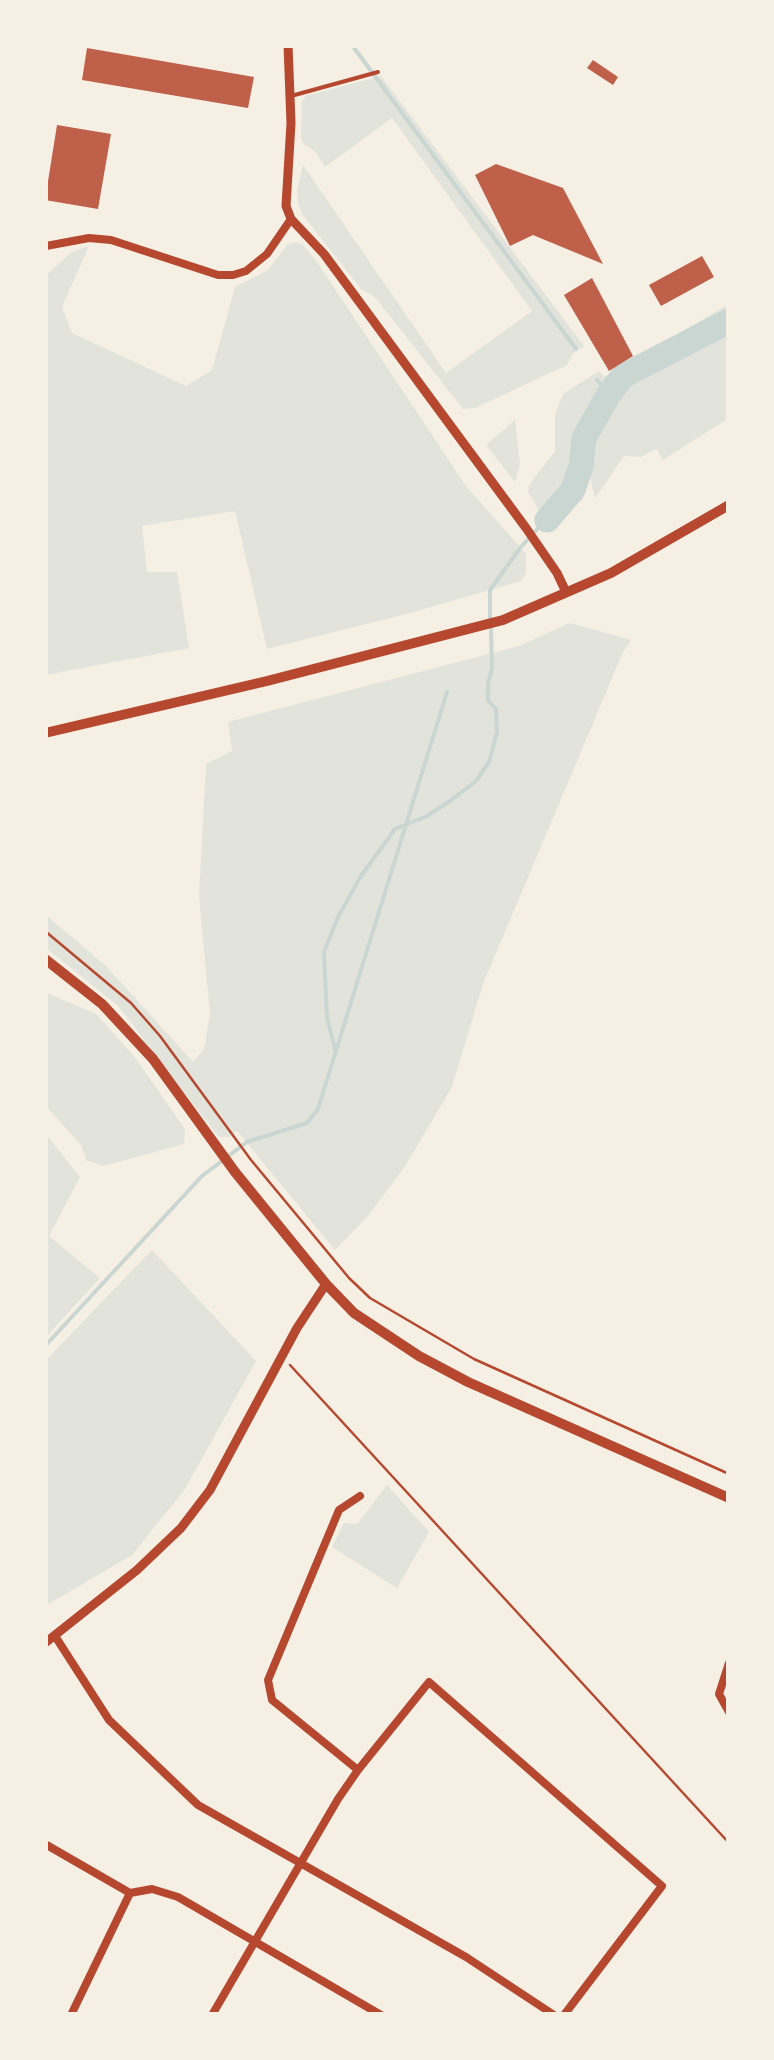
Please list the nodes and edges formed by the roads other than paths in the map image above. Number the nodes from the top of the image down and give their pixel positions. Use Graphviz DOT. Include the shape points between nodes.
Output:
graph roads {
  1 [pos="288,45"];
  2 [pos="378,72"];
  3 [pos="291,96"];
  4 [pos="291,219"];
  5 [pos="45,245"];
  6 [pos="46,258"];
  7 [pos="729,505"];
  8 [pos="566,592"];
  9 [pos="45,733"];
  10 [pos="45,959"];
  11 [pos="326,1284"];
  12 [pos="360,1496"];
  13 [pos="729,1498"];
  14 [pos="55,1636"];
  15 [pos="45,1643"];
  16 [pos="729,1662"];
  17 [pos="729,1712"];
  18 [pos="358,1770"];
  19 [pos="45,1844"];
  20 [pos="300,1862"];
  21 [pos="130,1893"];
  22 [pos="255,1941"];
  23 [pos="71,2015"];
  24 [pos="212,2015"];
  25 [pos="381,2015"];
  26 [pos="554,2015"];
  27 [pos="564,2015"];
  1 -- 3 [label="street"];
  2 -- 3 [label="lane"];
  3 -- 4 [label="street"];
  4 -- 5 [label="street" via="267,254 233,275 111,240"];
  4 -- 8 [label="street" via="324,254 537,542"];
  5 -- 6 [label="street"];
  7 -- 8 [label="main road"];
  8 -- 9 [label="main road" via="478,628"];
  10 -- 11 [label="main road" via="102,1004 153,1059"];
  11 -- 13 [label="main road" via="354,1314 419,1356"];
  11 -- 14 [label="street" via="210,1490 181,1528"];
  12 -- 18 [label="street" via="339,1510 268,1680 272,1700"];
  14 -- 15 [label="street"];
  14 -- 20 [label="street" via="109,1720 152,1764 198,1805"];
  16 -- 17 [label="street" via="719,1694"];
  18 -- 20 [label="street"];
  18 -- 27 [label="street" via="429,1682 662,1886"];
  19 -- 21 [label="street"];
  20 -- 22 [label="street"];
  20 -- 26 [label="street"];
  21 -- 22 [label="street" via="152,1888"];
  21 -- 23 [label="street"];
  22 -- 24 [label="street"];
  22 -- 25 [label="street"];
}
